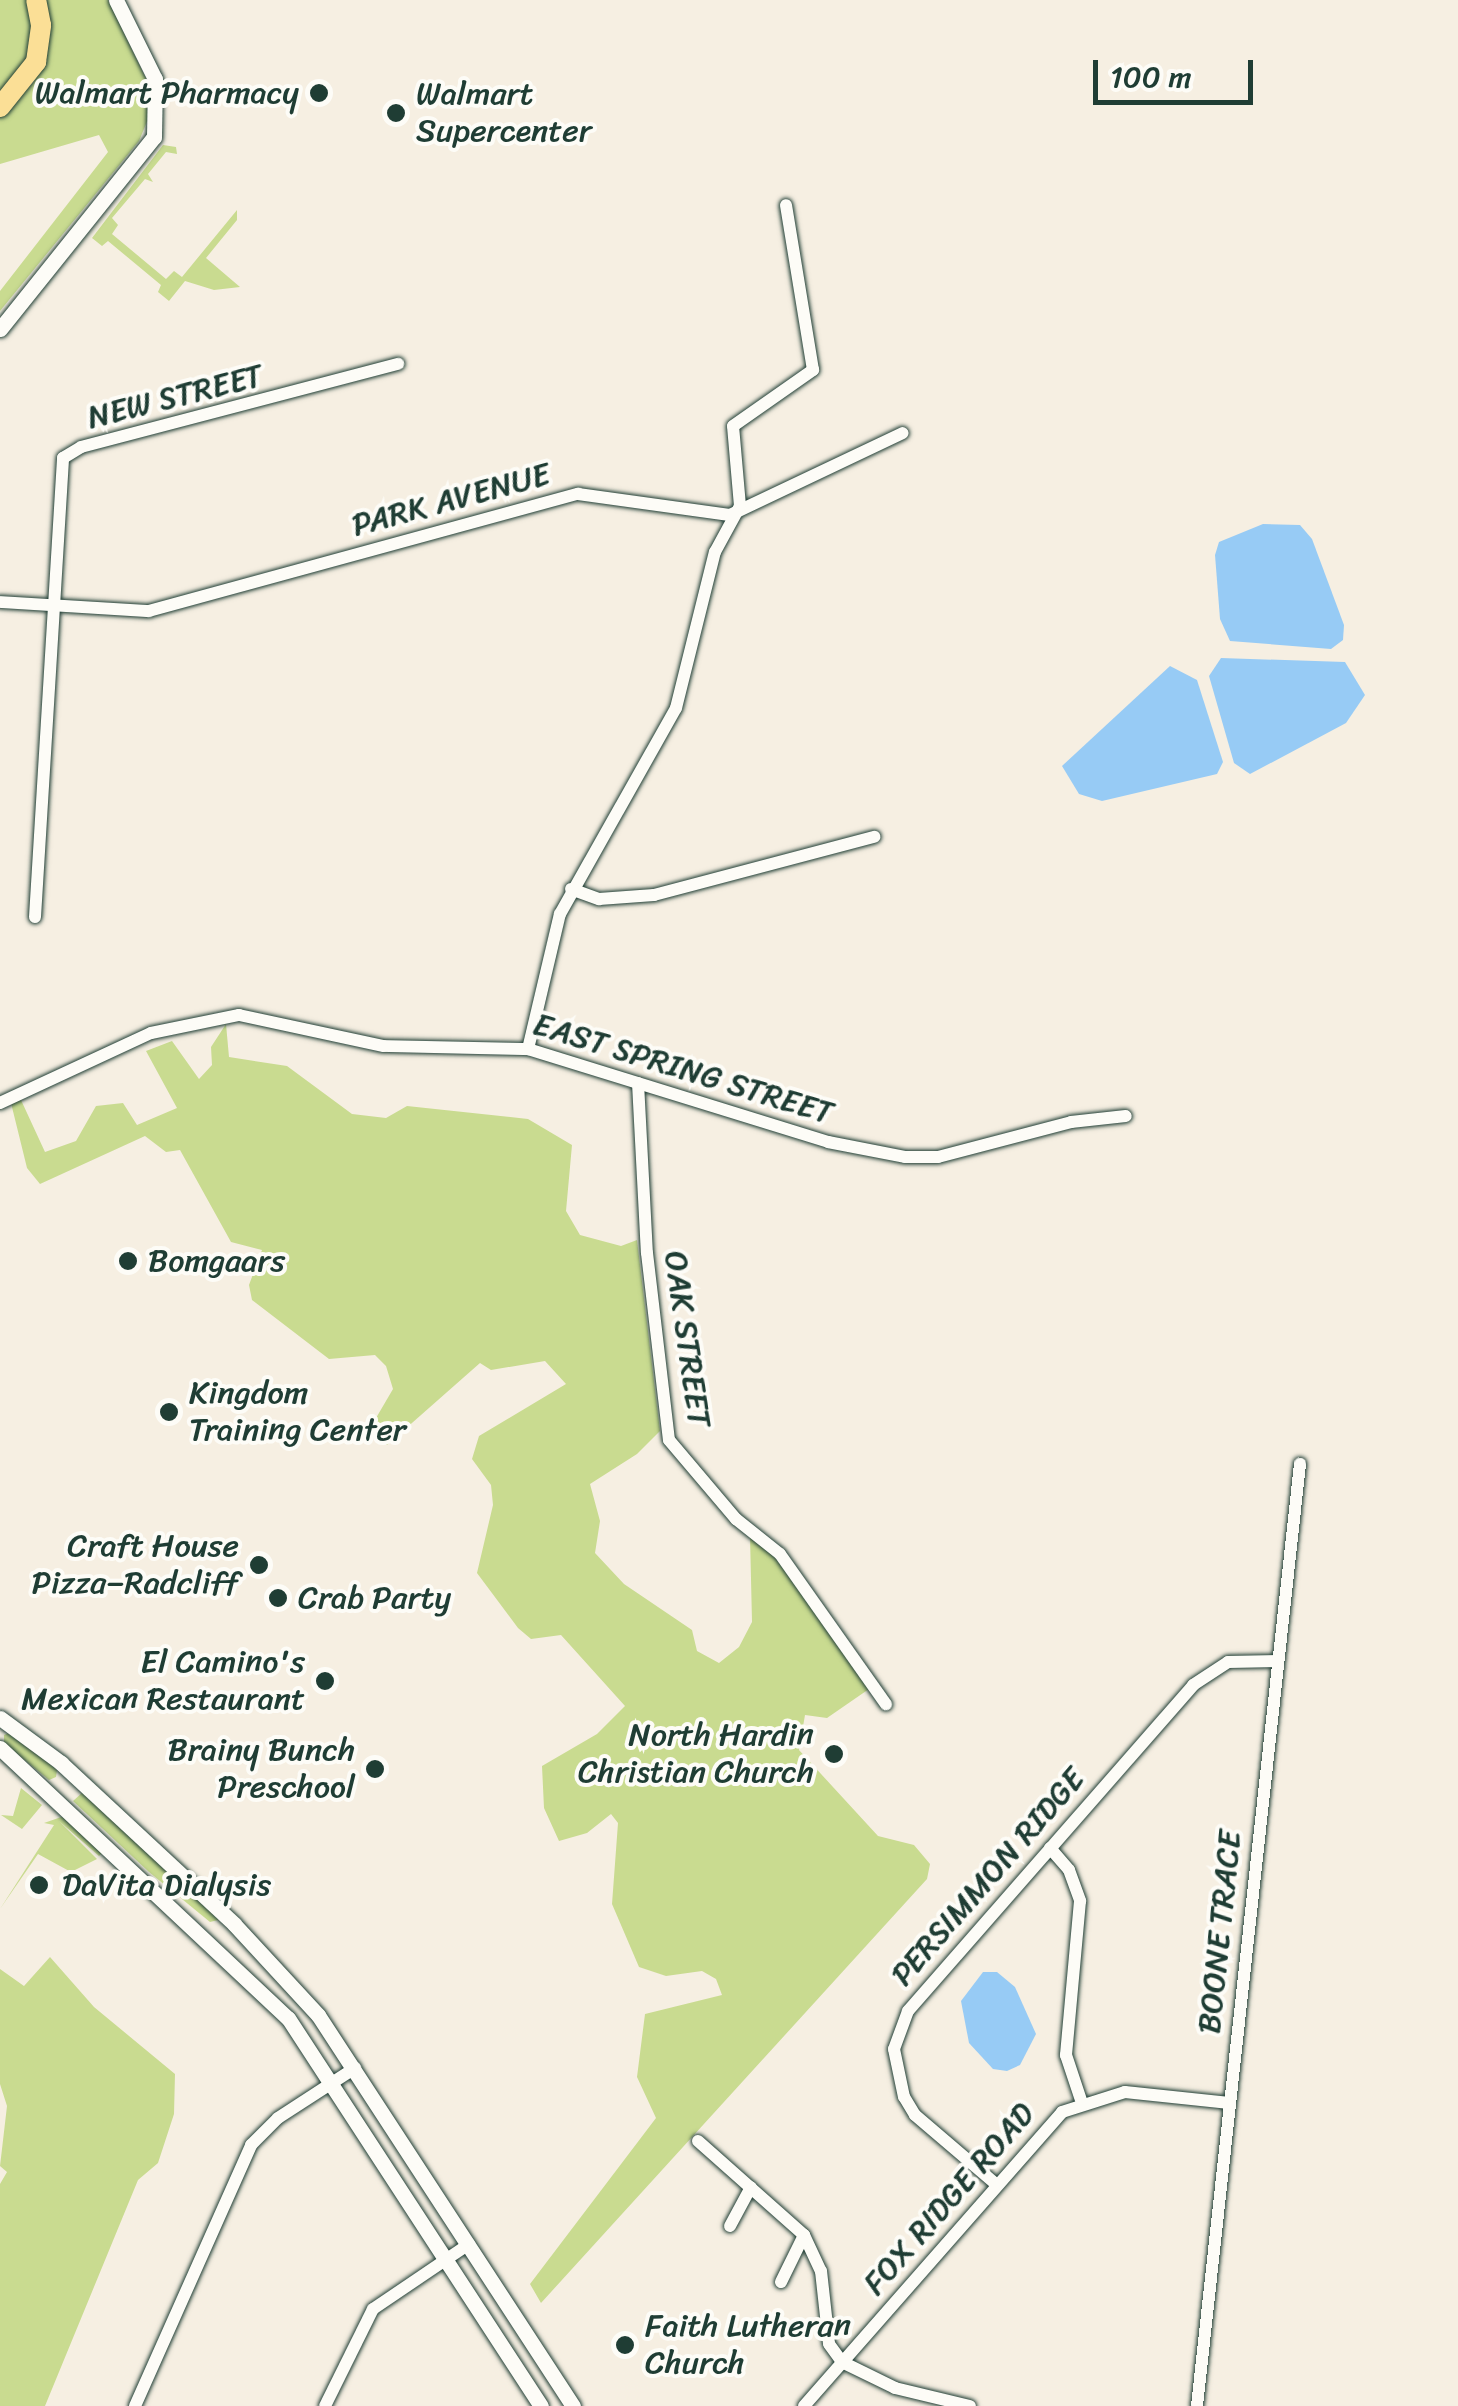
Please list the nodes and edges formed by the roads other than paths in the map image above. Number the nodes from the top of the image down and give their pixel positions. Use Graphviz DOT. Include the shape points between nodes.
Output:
graph roads {
  1 [pos="36,0"];
  2 [pos="116,0"];
  3 [pos="0,106"];
  4 [pos="786,204"];
  5 [pos="0,329"];
  6 [pos="398,364"];
  7 [pos="903,434"];
  8 [pos="738,512"];
  9 [pos="0,602"];
  10 [pos="54,605"];
  11 [pos="874,837"];
  12 [pos="571,889"];
  13 [pos="35,917"];
  14 [pos="528,1050"];
  15 [pos="638,1083"];
  16 [pos="0,1103"];
  17 [pos="1126,1116"];
  18 [pos="1300,1464"];
  19 [pos="1278,1661"];
  20 [pos="886,1704"];
  21 [pos="0,1718"];
  22 [pos="0,1748"];
  23 [pos="1050,1848"];
  24 [pos="356,2068"];
  25 [pos="334,2082"];
  26 [pos="1081,2100"];
  27 [pos="1228,2103"];
  28 [pos="698,2141"];
  29 [pos="997,2185"];
  30 [pos="751,2187"];
  31 [pos="730,2226"];
  32 [pos="804,2235"];
  33 [pos="469,2244"];
  34 [pos="447,2258"];
  35 [pos="781,2282"];
  36 [pos="842,2362"];
  37 [pos="134,2406"];
  38 [pos="326,2406"];
  39 [pos="540,2406"];
  40 [pos="573,2406"];
  41 [pos="804,2406"];
  42 [pos="970,2406"];
  43 [pos="1197,2406"];
  1 -- 3 [label="highway" via="36,62"];
  2 -- 5 [label="street" via="155,79 154,137"];
  4 -- 8 [label="street" via="813,370 732,426"];
  6 -- 10 [label="street, NEW STREET" via="70,452 58,476"];
  7 -- 8 [label="street"];
  8 -- 10 [label="street, PARK AVENUE" via="578,494 149,611"];
  8 -- 12 [label="street" via="715,552 665,738"];
  9 -- 10 [label="street, PARK AVENUE"];
  10 -- 13 [label="street, NEW STREET"];
  11 -- 12 [label="street" via="654,895 598,899"];
  12 -- 14 [label="street"];
  14 -- 15 [label="street, EAST SPRING STREET"];
  14 -- 16 [label="street, EAST SPRING STREET" via="384,1046 224,1015 120,1045"];
  15 -- 17 [label="street, EAST SPRING STREET" via="828,1142 905,1157 938,1157 1071,1122"];
  15 -- 20 [label="street, OAK STREET" via="647,1253 670,1440 736,1519 780,1554"];
  18 -- 19 [label="street, BOONE TRACE"];
  19 -- 23 [label="street, PERSIMMON RIDGE" via="1243,1660 1209,1671"];
  19 -- 27 [label="street, BOONE TRACE"];
  21 -- 24 [label="street" via="60,1763 234,1924 284,1975"];
  22 -- 25 [label="street" via="242,1970 288,2018"];
  23 -- 26 [label="street" via="1070,1870 1080,1901 1066,2054"];
  23 -- 29 [label="street, PERSIMMON RIDGE" via="919,1996 894,2049 896,2074 915,2115"];
  24 -- 25 [label="street"];
  24 -- 33 [label="street"];
  25 -- 34 [label="street"];
  25 -- 37 [label="street" via="278,2118 251,2145"];
  26 -- 27 [label="street, FOX RIDGE ROAD" via="1124,2092"];
  26 -- 29 [label="street, FOX RIDGE ROAD" via="1062,2112"];
  27 -- 43 [label="street, BOONE TRACE"];
  28 -- 30 [label="street"];
  29 -- 36 [label="street, FOX RIDGE ROAD"];
  30 -- 31 [label="street"];
  30 -- 32 [label="street"];
  32 -- 35 [label="street"];
  32 -- 36 [label="street" via="821,2271 830,2344"];
  33 -- 34 [label="street"];
  33 -- 40 [label="street"];
  34 -- 38 [label="street" via="374,2309"];
  34 -- 39 [label="street"];
  36 -- 41 [label="street, FOX RIDGE ROAD"];
  36 -- 42 [label="street" via="895,2388"];
}
